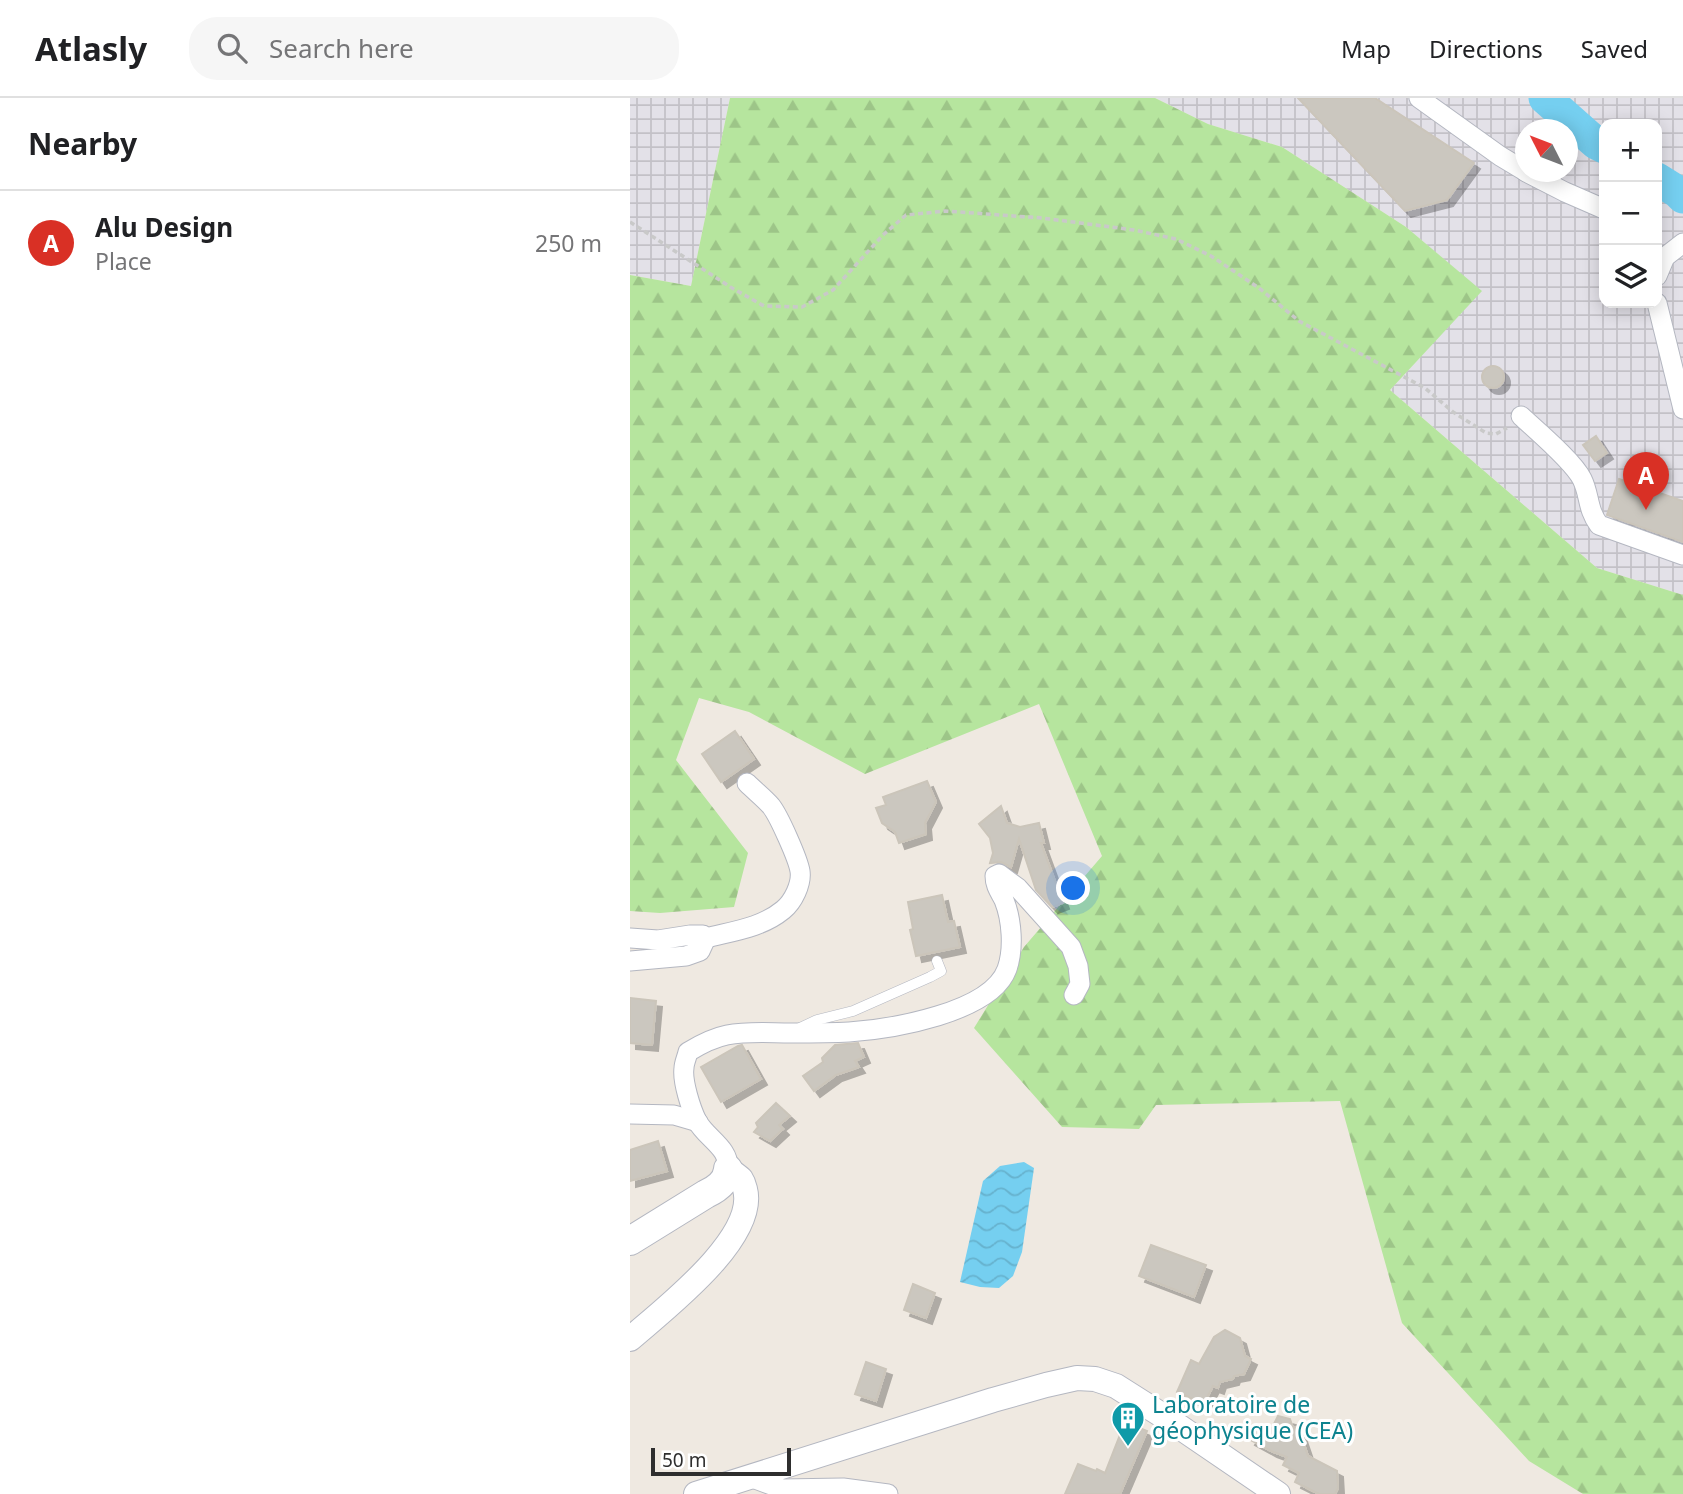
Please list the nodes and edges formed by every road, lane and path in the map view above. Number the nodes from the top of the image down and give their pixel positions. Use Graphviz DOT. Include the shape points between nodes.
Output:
graph roads {
  1 [pos="1419,98"];
  2 [pos="1515,165"];
  3 [pos="1546,182"];
  4 [pos="1599,207"];
  5 [pos="630,222"];
  6 [pos="1671,245"];
  7 [pos="1662,264"];
  8 [pos="1658,308"];
  9 [pos="1683,409"];
  10 [pos="1521,416"];
  11 [pos="1683,555"];
  12 [pos="747,783"];
  13 [pos="630,938"];
  14 [pos="706,938"];
  15 [pos="630,961"];
  16 [pos="937,961"];
  17 [pos="1074,995"];
  18 [pos="790,1033"];
  19 [pos="630,1114"];
  20 [pos="698,1122"];
  21 [pos="728,1169"];
  22 [pos="630,1241"];
  23 [pos="630,1339"];
  24 [pos="750,1477"];
  25 [pos="696,1494"];
  26 [pos="888,1494"];
  27 [pos="1278,1494"];
  1 -- 2 [label="street"];
  3 -- 4 [label="street"];
  5 -- 10 [label="path" via="764,306 802,307 833,290 905,215 945,211 1144,232 1176,239 1211,256 1299,321 1425,388 1486,433 1504,431"];
  6 -- 7 [label="street"];
  8 -- 9 [label="street"];
  10 -- 11 [label="street" via="1573,466 1583,480 1592,517 1599,525"];
  12 -- 14 [label="street" via="772,807 791,847 800,872 797,891 785,909 769,919"];
  13 -- 14 [label="street"];
  14 -- 15 [label="street" via="700,951 686,956"];
  16 -- 18 [label="lane" via="942,971 930,977"];
  17 -- 18 [label="street" via="1080,984 1071,947 1018,888 999,874 995,883 1005,902 1010,946 1006,970 981,997 956,1011 892,1027"];
  18 -- 20 [label="street" via="728,1035 688,1052 683,1070"];
  19 -- 20 [label="street" via="674,1115"];
  20 -- 21 [label="street" via="723,1151"];
  21 -- 22 [label="main road" via="717,1189"];
  21 -- 23 [label="street" via="742,1181 747,1197 730,1242 709,1269"];
  24 -- 25 [label="street"];
  24 -- 26 [label="street" via="782,1489 843,1488"];
  24 -- 27 [label="street" via="1046,1385 1086,1378 1116,1386"];
}
